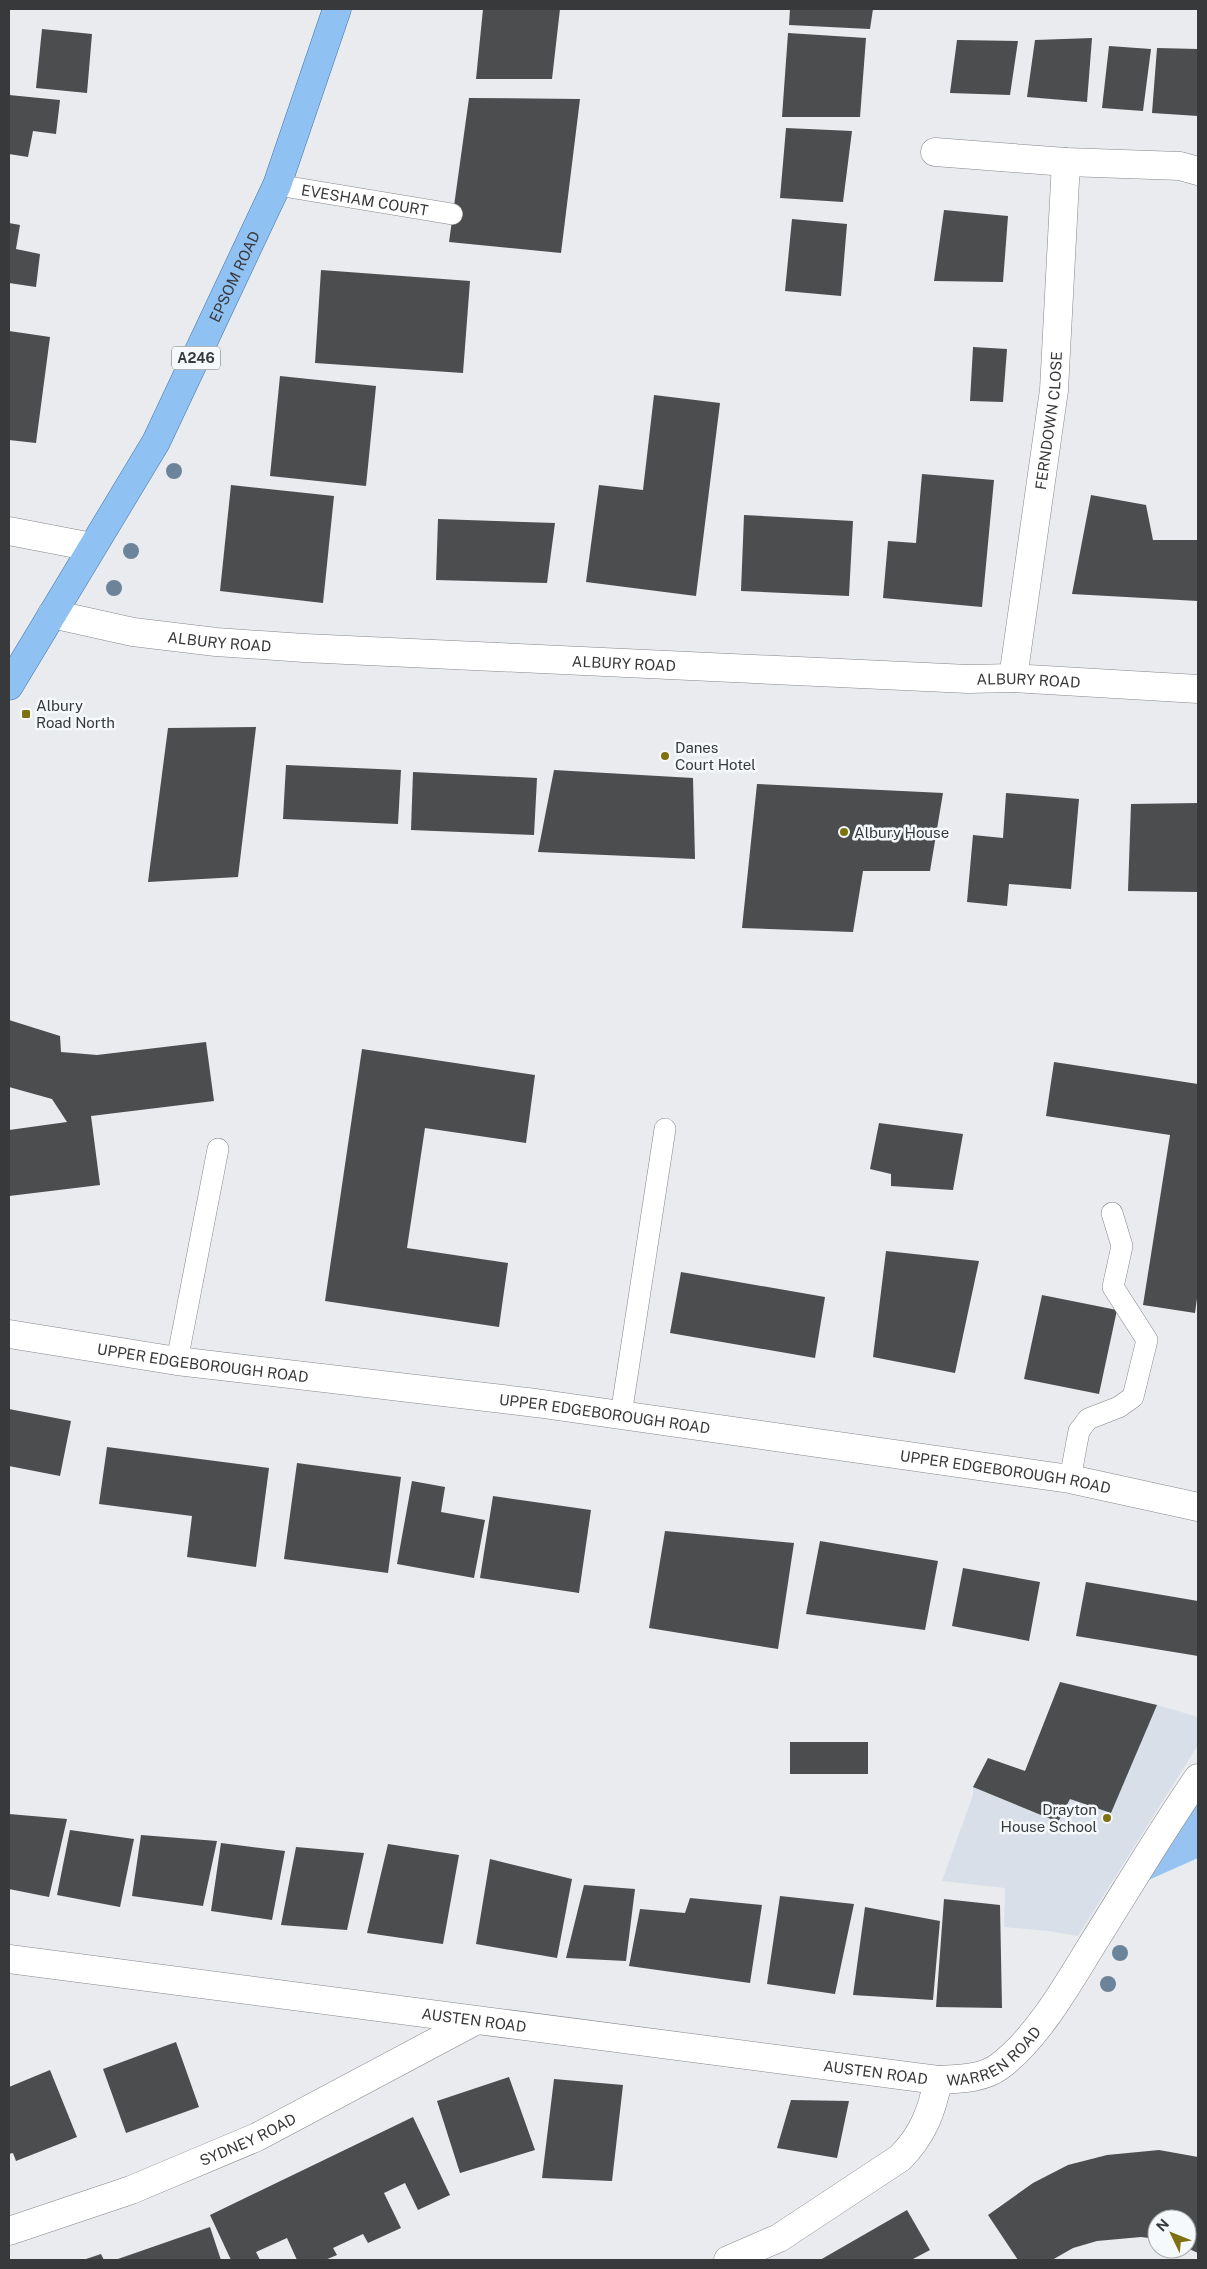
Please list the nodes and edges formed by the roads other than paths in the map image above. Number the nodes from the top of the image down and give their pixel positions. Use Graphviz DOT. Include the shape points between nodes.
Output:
graph roads {
  1 [pos="337,9"];
  2 [pos="934,152"];
  3 [pos="1066,162"];
  4 [pos="1198,171"];
  5 [pos="277,185"];
  6 [pos="452,214"];
  7 [pos="9,531"];
  8 [pos="92,547"];
  9 [pos="52,614"];
  10 [pos="1013,678"];
  11 [pos="9,686"];
  12 [pos="1198,689"];
  13 [pos="665,1129"];
  14 [pos="218,1149"];
  15 [pos="1112,1214"];
  16 [pos="9,1334"];
  17 [pos="177,1361"];
  18 [pos="621,1415"];
  19 [pos="1070,1479"];
  20 [pos="1198,1507"];
  21 [pos="1198,1778"];
  22 [pos="9,1959"];
  23 [pos="476,2022"];
  24 [pos="938,2080"];
  25 [pos="9,2231"];
  26 [pos="728,2260"];
  1 -- 5 [label="main road, EPSOM ROAD / A246"];
  2 -- 3 [label="street"];
  3 -- 4 [label="street" via="1180,166"];
  3 -- 10 [label="street, FERNDOWN CLOSE" via="1054,390"];
  5 -- 6 [label="lane, EVESHAM COURT"];
  5 -- 8 [label="main road, EPSOM ROAD / A246" via="156,442"];
  7 -- 8 [label="street"];
  8 -- 9 [label="main road, EPSOM ROAD / A246"];
  9 -- 10 [label="street, ALBURY ROAD" via="133,632 216,642 968,680"];
  9 -- 11 [label="main road, EPSOM ROAD / A246"];
  10 -- 12 [label="street, ALBURY ROAD"];
  13 -- 18 [label="lane"];
  14 -- 17 [label="lane"];
  15 -- 19 [label="lane" via="1122,1246 1114,1287 1147,1340 1133,1397 1120,1408 1088,1419 1079,1431"];
  16 -- 17 [label="street, UPPER EDGEBOROUGH ROAD"];
  17 -- 18 [label="street, UPPER EDGEBOROUGH ROAD"];
  18 -- 19 [label="street, UPPER EDGEBOROUGH ROAD"];
  19 -- 20 [label="street, UPPER EDGEBOROUGH ROAD"];
  21 -- 24 [label="street, WARREN ROAD" via="1052,2009 1018,2049 1000,2066 984,2075"];
  22 -- 23 [label="street, AUSTEN ROAD"];
  23 -- 24 [label="street, AUSTEN ROAD"];
  23 -- 25 [label="street, SYDNEY ROAD" via="257,2137 132,2190"];
  24 -- 26 [label="street, WARREN ROAD" via="926,2123 914,2145 900,2158 779,2238"];
}
